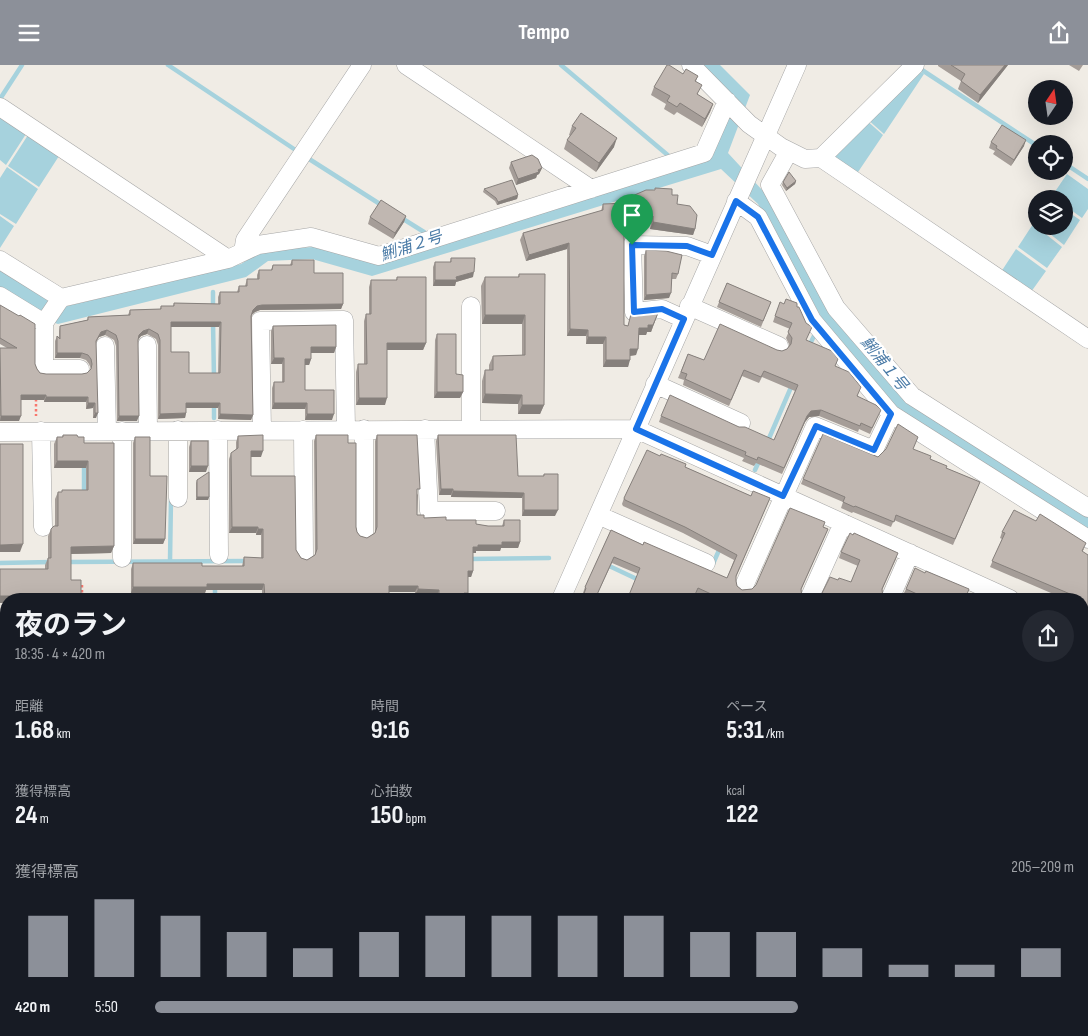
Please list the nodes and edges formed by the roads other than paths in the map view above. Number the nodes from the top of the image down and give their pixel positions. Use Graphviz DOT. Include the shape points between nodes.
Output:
graph roads {
  1 [pos="362,65"];
  2 [pos="406,65"];
  3 [pos="691,65"];
  4 [pos="797,65"];
  5 [pos="915,65"];
  6 [pos="729,103"];
  7 [pos="0,107"];
  8 [pos="765,135"];
  9 [pos="789,151"];
  10 [pos="821,158"];
  11 [pos="591,189"];
  12 [pos="737,198"];
  13 [pos="712,255"];
  14 [pos="236,256"];
  15 [pos="0,260"];
  16 [pos="0,296"];
  17 [pos="61,298"];
  18 [pos="471,306"];
  19 [pos="687,312"];
  20 [pos="44,323"];
  21 [pos="1088,339"];
  22 [pos="147,345"];
  23 [pos="105,346"];
  24 [pos="779,346"];
  25 [pos="80,369"];
  26 [pos="655,384"];
  27 [pos="891,414"];
  28 [pos="741,423"];
  29 [pos="355,429"];
  30 [pos="425,429"];
  31 [pos="471,429"];
  32 [pos="636,429"];
  33 [pos="218,430"];
  34 [pos="262,430"];
  35 [pos="303,430"];
  36 [pos="39,431"];
  37 [pos="114,431"];
  38 [pos="148,431"];
  39 [pos="178,431"];
  40 [pos="0,432"];
  41 [pos="783,496"];
  42 [pos="178,498"];
  43 [pos="1088,508"];
  44 [pos="496,511"];
  45 [pos="598,515"];
  46 [pos="843,523"];
  47 [pos="43,527"];
  48 [pos="364,533"];
  49 [pos="1088,539"];
  50 [pos="910,553"];
  51 [pos="219,555"];
  52 [pos="304,555"];
  53 [pos="122,558"];
  54 [pos="706,563"];
  55 [pos="744,586"];
  56 [pos="565,593"];
  57 [pos="813,593"];
  58 [pos="893,593"];
  59 [pos="984,593"];
  1 -- 14 [label="street"];
  2 -- 11 [label="street"];
  3 -- 6 [label="street"];
  4 -- 8 [label="street"];
  5 -- 10 [label="street"];
  6 -- 8 [label="street"];
  6 -- 11 [label="street" via="704,153"];
  7 -- 14 [label="street"];
  8 -- 9 [label="street"];
  8 -- 12 [label="street"];
  9 -- 10 [label="street" via="805,159"];
  9 -- 43 [label="street" via="770,185 836,309 912,396"];
  10 -- 21 [label="street"];
  11 -- 14 [label="street" via="379,256 311,237 258,245"];
  12 -- 13 [label="street"];
  12 -- 27 [label="street" via="758,217 812,320"];
  13 -- 19 [label="street"];
  13 -- 19 [label="street" via="687,246 632,245 634,312 662,309"];
  14 -- 17 [label="street"];
  15 -- 17 [label="street"];
  16 -- 20 [label="street"];
  17 -- 20 [label="street"];
  18 -- 31 [label="street"];
  19 -- 24 [label="street"];
  19 -- 26 [label="street"];
  20 -- 25 [label="street" via="44,369"];
  22 -- 38 [label="street"];
  23 -- 37 [label="street"];
  26 -- 28 [label="street"];
  26 -- 32 [label="street"];
  27 -- 41 [label="street" via="874,450 816,426"];
  27 -- 49 [label="street"];
  29 -- 30 [label="street"];
  29 -- 34 [label="street" via="344,320 260,321"];
  29 -- 35 [label="street"];
  29 -- 48 [label="street"];
  30 -- 31 [label="street"];
  30 -- 44 [label="street" via="429,511"];
  31 -- 32 [label="street"];
  32 -- 41 [label="street"];
  32 -- 45 [label="street"];
  33 -- 34 [label="street"];
  33 -- 39 [label="street"];
  33 -- 51 [label="street"];
  34 -- 35 [label="street"];
  35 -- 52 [label="street"];
  36 -- 37 [label="street"];
  36 -- 40 [label="street"];
  36 -- 47 [label="street"];
  37 -- 38 [label="street"];
  37 -- 53 [label="street"];
  38 -- 39 [label="street"];
  39 -- 42 [label="street"];
  41 -- 46 [label="street"];
  41 -- 55 [label="street"];
  45 -- 54 [label="street"];
  45 -- 56 [label="street"];
  46 -- 50 [label="street"];
  46 -- 57 [label="street"];
  50 -- 58 [label="street"];
  50 -- 59 [label="street"];
}
